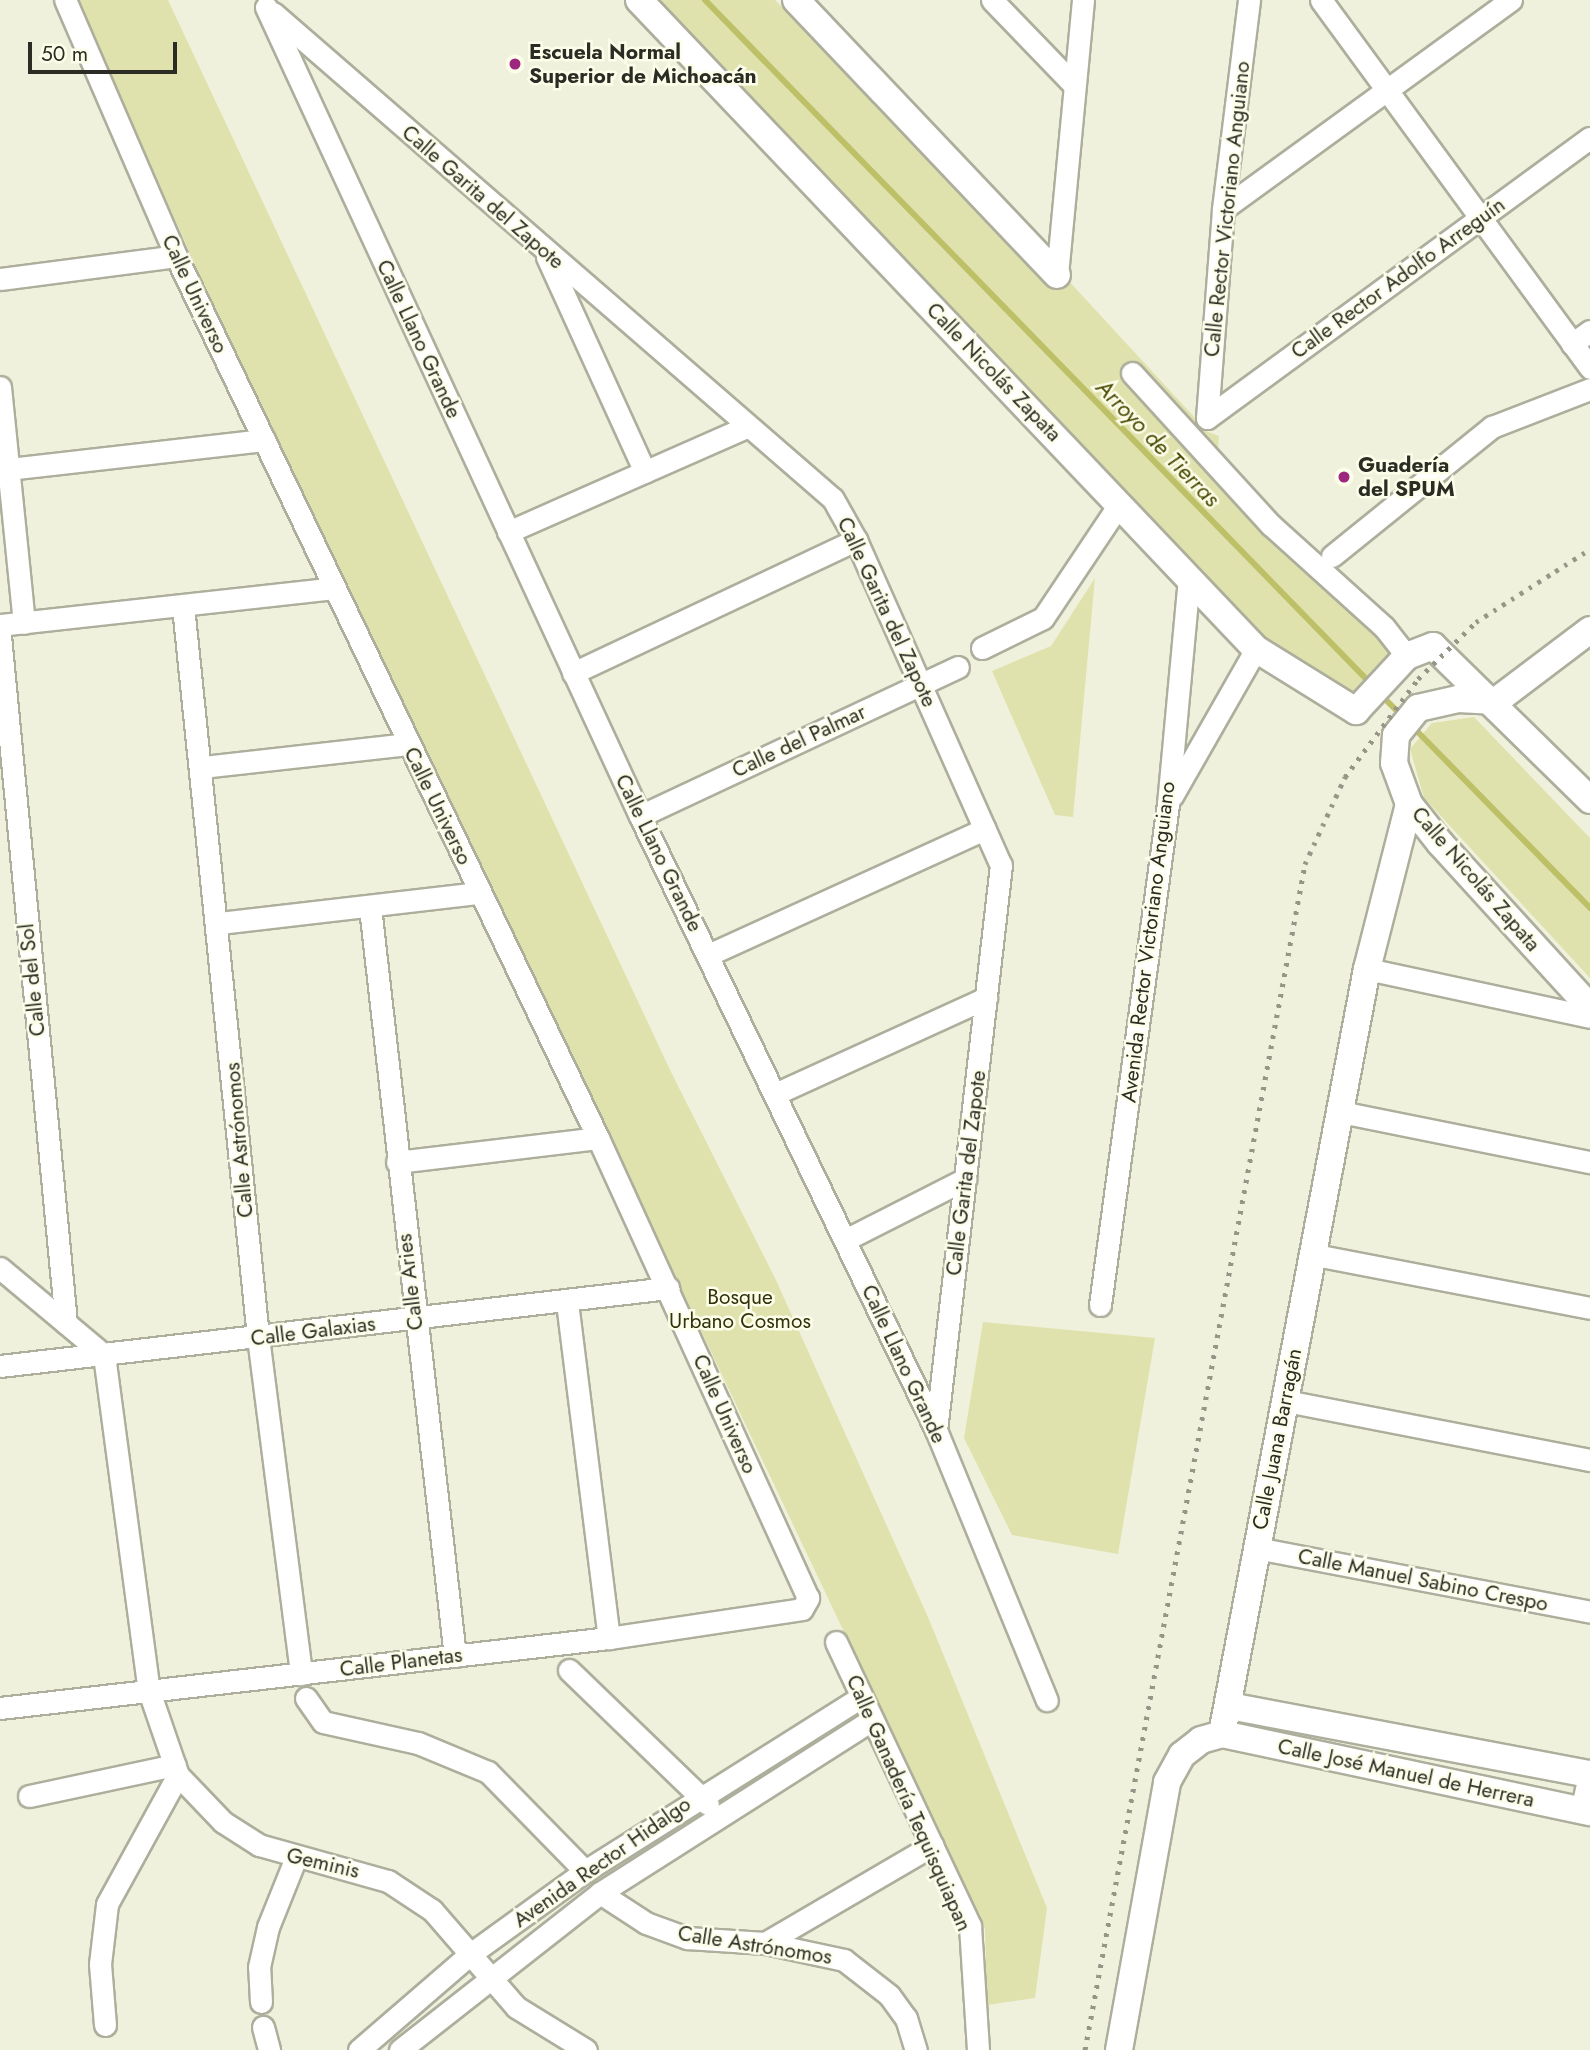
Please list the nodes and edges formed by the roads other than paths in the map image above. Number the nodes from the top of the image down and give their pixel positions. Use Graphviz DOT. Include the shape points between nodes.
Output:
graph roads {
  1 [pos="65,0"];
  2 [pos="639,0"];
  3 [pos="796,0"];
  4 [pos="992,0"];
  5 [pos="1083,0"];
  6 [pos="1249,0"];
  7 [pos="1321,0"];
  8 [pos="1511,0"];
  9 [pos="261,4"];
  10 [pos="1074,85"];
  11 [pos="1387,91"];
  12 [pos="1590,138"];
  13 [pos="1223,209"];
  14 [pos="1480,217"];
  15 [pos="545,252"];
  16 [pos="176,256"];
  17 [pos="1057,275"];
  18 [pos="0,279"];
  19 [pos="1590,331"];
  20 [pos="1572,344"];
  21 [pos="1590,368"];
  22 [pos="1132,373"];
  23 [pos="0,387"];
  24 [pos="1590,389"];
  25 [pos="1208,418"];
  26 [pos="748,426"];
  27 [pos="264,440"];
  28 [pos="9,469"];
  29 [pos="645,472"];
  30 [pos="1119,503"];
  31 [pos="508,532"];
  32 [pos="856,540"];
  33 [pos="1332,556"];
  34 [pos="1189,578"];
  35 [pos="332,588"];
  36 [pos="183,606"];
  37 [pos="24,623"];
  38 [pos="0,625"];
  39 [pos="1590,630"];
  40 [pos="0,636"];
  41 [pos="982,648"];
  42 [pos="1256,649"];
  43 [pos="1,664"];
  44 [pos="1402,665"];
  45 [pos="958,667"];
  46 [pos="573,673"];
  47 [pos="921,683"];
  48 [pos="1496,701"];
  49 [pos="409,744"];
  50 [pos="203,767"];
  51 [pos="1590,800"];
  52 [pos="1168,804"];
  53 [pos="1409,804"];
  54 [pos="640,816"];
  55 [pos="985,829"];
  56 [pos="480,893"];
  57 [pos="370,907"];
  58 [pos="219,923"];
  59 [pos="708,955"];
  60 [pos="1367,969"];
  61 [pos="986,998"];
  62 [pos="1590,1007"];
  63 [pos="1590,1017"];
  64 [pos="775,1094"];
  65 [pos="1341,1112"];
  66 [pos="598,1138"];
  67 [pos="1590,1161"];
  68 [pos="397,1162"];
  69 [pos="965,1179"];
  70 [pos="845,1240"];
  71 [pos="1310,1254"];
  72 [pos="0,1268"];
  73 [pos="668,1288"];
  74 [pos="567,1303"];
  75 [pos="1100,1304"];
  76 [pos="1590,1308"];
  77 [pos="415,1320"];
  78 [pos="66,1323"];
  79 [pos="258,1337"];
  80 [pos="104,1355"];
  81 [pos="0,1366"];
  82 [pos="1286,1401"];
  83 [pos="936,1430"];
  84 [pos="1590,1460"];
  85 [pos="1256,1548"];
  86 [pos="802,1609"];
  87 [pos="1590,1612"];
  88 [pos="610,1638"];
  89 [pos="836,1642"];
  90 [pos="455,1656"];
  91 [pos="569,1670"];
  92 [pos="301,1674"];
  93 [pos="149,1691"];
  94 [pos="861,1697"];
  95 [pos="306,1698"];
  96 [pos="1047,1700"];
  97 [pos="1229,1706"];
  98 [pos="0,1708"];
  99 [pos="872,1720"];
  100 [pos="1222,1734"];
  101 [pos="176,1770"];
  102 [pos="1590,1773"];
  103 [pos="701,1793"];
  104 [pos="29,1796"];
  105 [pos="1585,1811"];
  106 [pos="718,1817"];
  107 [pos="933,1845"];
  108 [pos="295,1860"];
  109 [pos="585,1871"];
  110 [pos="600,1893"];
  111 [pos="765,1943"];
  112 [pos="470,1955"];
  113 [pos="488,1978"];
  114 [pos="261,2002"];
  115 [pos="105,2025"];
  116 [pos="263,2027"];
  117 [pos="916,2049"];
  118 [pos="269,2050"];
  119 [pos="359,2050"];
  120 [pos="400,2050"];
  121 [pos="586,2050"];
  122 [pos="978,2050"];
  123 [pos="1119,2050"];
  1 -- 16 [label="street, Calle Universo"];
  2 -- 30 [label="street, Calle Nicolás Zapata"];
  3 -- 17 [label="street"];
  4 -- 10 [label="street"];
  5 -- 10 [label="street"];
  6 -- 13 [label="street, Calle Rector Victoriano Anguiano"];
  7 -- 11 [label="street"];
  8 -- 11 [label="street"];
  9 -- 15 [label="street, Calle Garita del Zapote"];
  9 -- 31 [label="street, Calle Llano Grande"];
  10 -- 17 [label="street"];
  11 -- 13 [label="street"];
  11 -- 14 [label="street"];
  12 -- 14 [label="street, Calle Rector Adolfo Arreguín"];
  13 -- 25 [label="street, Calle Rector Victoriano Anguiano"];
  14 -- 20 [label="street"];
  14 -- 25 [label="street, Calle Rector Adolfo Arreguín"];
  15 -- 26 [label="street, Calle Garita del Zapote"];
  15 -- 29 [label="street"];
  16 -- 18 [label="street"];
  16 -- 27 [label="street, Calle Universo"];
  19 -- 20 [label="street"];
  20 -- 21 [label="street"];
  22 -- 44 [label="street"];
  23 -- 28 [label="street"];
  24 -- 33 [label="street" via="1492,427"];
  26 -- 29 [label="street"];
  26 -- 32 [label="street, Calle Garita del Zapote" via="833,499"];
  27 -- 28 [label="street"];
  27 -- 35 [label="street, Calle Universo"];
  28 -- 37 [label="street"];
  29 -- 31 [label="street"];
  30 -- 34 [label="street, Calle Nicolás Zapata"];
  30 -- 41 [label="street" via="1043,618"];
  31 -- 46 [label="street, Calle Llano Grande"];
  32 -- 46 [label="street"];
  32 -- 47 [label="street, Calle Garita del Zapote"];
  34 -- 42 [label="street, Calle Nicolás Zapata"];
  34 -- 52 [label="street, Avenida Rector Victoriano Anguiano"];
  35 -- 36 [label="street"];
  35 -- 49 [label="street, Calle Universo"];
  36 -- 37 [label="street"];
  36 -- 50 [label="street, Calle Astrónomos"];
  37 -- 38 [label="street"];
  39 -- 48 [label="street"];
  40 -- 43 [label="street, Calle del Sol"];
  42 -- 44 [label="street, Calle Nicolás Zapata" via="1356,711"];
  42 -- 52 [label="street"];
  43 -- 78 [label="street, Calle del Sol"];
  44 -- 48 [label="street" via="1433,646 1446,652"];
  45 -- 47 [label="street, Calle del Palmar"];
  46 -- 54 [label="street, Calle Llano Grande"];
  47 -- 54 [label="street, Calle del Palmar"];
  47 -- 55 [label="street, Calle Garita del Zapote"];
  48 -- 51 [label="street"];
  48 -- 53 [label="street, Calle Nicolás Zapata" via="1458,699 1418,708 1396,735 1394,763"];
  49 -- 50 [label="street"];
  49 -- 56 [label="street, Calle Universo"];
  50 -- 58 [label="street, Calle Astrónomos"];
  52 -- 75 [label="street, Avenida Rector Victoriano Anguiano"];
  53 -- 60 [label="street, Calle Juana Barragán"];
  53 -- 62 [label="street, Calle Nicolás Zapata"];
  54 -- 59 [label="street, Calle Llano Grande"];
  55 -- 59 [label="street"];
  55 -- 61 [label="street, Calle Garita del Zapote" via="1001,865"];
  56 -- 57 [label="street"];
  56 -- 66 [label="street, Calle Universo"];
  57 -- 58 [label="street"];
  57 -- 68 [label="street, Calle Aries"];
  58 -- 79 [label="street, Calle Astrónomos"];
  59 -- 64 [label="street, Calle Llano Grande"];
  60 -- 63 [label="street"];
  60 -- 65 [label="street, Calle Juana Barragán"];
  61 -- 64 [label="street"];
  61 -- 69 [label="street, Calle Garita del Zapote"];
  64 -- 70 [label="street, Calle Llano Grande"];
  65 -- 67 [label="street"];
  65 -- 71 [label="street, Calle Juana Barragán"];
  66 -- 68 [label="street"];
  66 -- 73 [label="street, Calle Universo"];
  68 -- 77 [label="street, Calle Aries"];
  69 -- 70 [label="street"];
  69 -- 83 [label="street, Calle Garita del Zapote"];
  70 -- 83 [label="street, Calle Llano Grande"];
  71 -- 76 [label="street"];
  71 -- 82 [label="street, Calle Juana Barragán"];
  72 -- 78 [label="street"];
  73 -- 74 [label="street, Calle Galaxias"];
  73 -- 86 [label="street, Calle Universo" via="808,1598"];
  74 -- 77 [label="street, Calle Galaxias"];
  74 -- 88 [label="street"];
  77 -- 79 [label="street, Calle Galaxias"];
  77 -- 90 [label="street, Calle Aries"];
  78 -- 80 [label="street"];
  79 -- 80 [label="street, Calle Galaxias"];
  79 -- 92 [label="street, Calle Astrónomos"];
  80 -- 81 [label="street, Calle Galaxias"];
  80 -- 93 [label="street, Geminis"];
  82 -- 84 [label="street"];
  82 -- 85 [label="street, Calle Juana Barragán"];
  83 -- 96 [label="street, Calle Llano Grande"];
  85 -- 87 [label="street, Calle Manuel Sabino Crespo"];
  85 -- 97 [label="street, Calle Juana Barragán"];
  86 -- 88 [label="street, Calle Planetas"];
  88 -- 90 [label="street, Calle Planetas"];
  89 -- 94 [label="street, Calle Ganadería Tequisquiapan"];
  90 -- 92 [label="street, Calle Planetas"];
  91 -- 103 [label="street"];
  92 -- 93 [label="street, Calle Planetas"];
  93 -- 98 [label="street, Calle Planetas"];
  93 -- 101 [label="street, Geminis"];
  94 -- 99 [label="street, Calle Ganadería Tequisquiapan"];
  94 -- 103 [label="street, Avenida Rector Hidalgo"];
  95 -- 109 [label="street" via="323,1722 418,1743 488,1772"];
  97 -- 100 [label="street, Calle Juana Barragán"];
  97 -- 102 [label="street, Calle José Manuel de Herrera"];
  99 -- 106 [label="street, Avenida Rector Hidalgo"];
  99 -- 107 [label="street, Calle Ganadería Tequisquiapan"];
  100 -- 105 [label="street, Calle José Manuel de Herrera"];
  100 -- 123 [label="street" via="1182,1755 1167,1782"];
  101 -- 104 [label="street"];
  101 -- 108 [label="street, Geminis" via="223,1822"];
  101 -- 115 [label="street" via="107,1904 100,1964"];
  102 -- 105 [label="street"];
  103 -- 106 [label="street"];
  103 -- 109 [label="street, Avenida Rector Hidalgo"];
  106 -- 110 [label="street, Avenida Rector Hidalgo"];
  107 -- 111 [label="street"];
  107 -- 122 [label="street, Calle Ganadería Tequisquiapan" via="970,1926"];
  108 -- 112 [label="street, Geminis" via="338,1863 388,1881 432,1910"];
  108 -- 114 [label="street" via="268,1927 259,1967"];
  109 -- 112 [label="street, Avenida Rector Hidalgo"];
  110 -- 111 [label="street, Calle Astrónomos" via="646,1923 687,1938"];
  110 -- 113 [label="street, Avenida Rector Hidalgo"];
  111 -- 117 [label="street, Calle Astrónomos" via="844,1960 868,1974 906,2018"];
  112 -- 113 [label="street, Geminis"];
  112 -- 119 [label="street, Avenida Rector Hidalgo"];
  113 -- 120 [label="street, Avenida Rector Hidalgo"];
  113 -- 121 [label="street, Geminis" via="516,2007"];
  116 -- 118 [label="street"];
}
